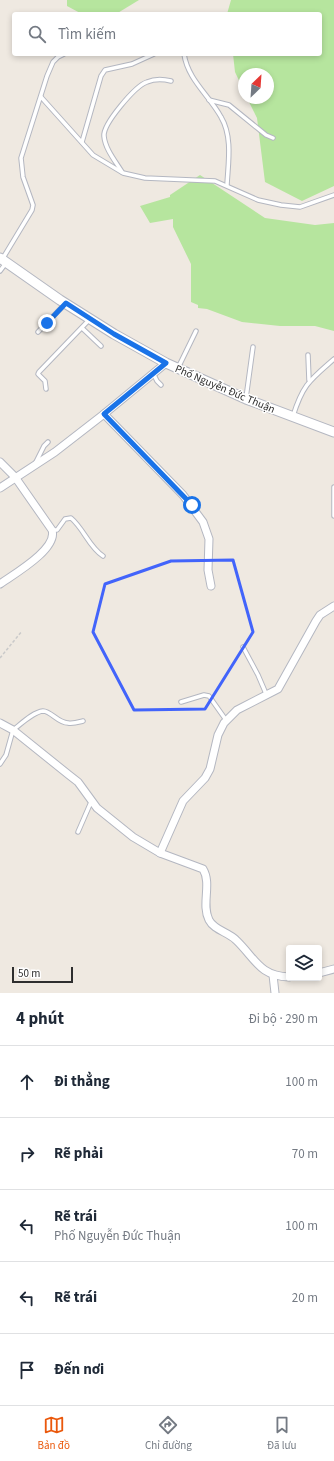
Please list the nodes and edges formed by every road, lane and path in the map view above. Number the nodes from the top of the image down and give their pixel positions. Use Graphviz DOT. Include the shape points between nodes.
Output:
graph roads {
  1 [pos="60,56"];
  2 [pos="150,56"];
  3 [pos="184,56"];
  4 [pos="171,81"];
  5 [pos="41,97"];
  6 [pos="209,100"];
  7 [pos="273,138"];
  8 [pos="82,142"];
  9 [pos="123,173"];
  10 [pos="227,185"];
  11 [pos="334,195"];
  12 [pos="3,260"];
  13 [pos="0,271"];
  14 [pos="66,303"];
  15 [pos="90,319"];
  16 [pos="82,328"];
  17 [pos="196,331"];
  18 [pos="38,332"];
  19 [pos="101,346"];
  20 [pos="253,347"];
  21 [pos="308,355"];
  22 [pos="334,359"];
  23 [pos="166,363"];
  24 [pos="178,369"];
  25 [pos="153,373"];
  26 [pos="309,380"];
  27 [pos="161,385"];
  28 [pos="46,389"];
  29 [pos="246,399"];
  30 [pos="104,414"];
  31 [pos="292,417"];
  32 [pos="334,432"];
  33 [pos="48,442"];
  34 [pos="0,462"];
  35 [pos="34,465"];
  36 [pos="15,477"];
  37 [pos="334,487"];
  38 [pos="0,488"];
  39 [pos="334,516"];
  40 [pos="52,530"];
  41 [pos="103,556"];
  42 [pos="0,584"];
  43 [pos="211,586"];
  44 [pos="334,606"];
  45 [pos="22,631"];
  46 [pos="243,647"];
  47 [pos="0,658"];
  48 [pos="267,696"];
  49 [pos="181,702"];
  50 [pos="226,720"];
  51 [pos="83,721"];
  52 [pos="0,723"];
  53 [pos="13,730"];
  54 [pos="0,764"];
  55 [pos="92,801"];
  56 [pos="78,832"];
  57 [pos="160,853"];
  58 [pos="334,969"];
  59 [pos="322,972"];
  60 [pos="273,975"];
  61 [pos="286,977"];
  62 [pos="275,993"];
  1 -- 5 [label="lane" via="53,62 46,76"];
  2 -- 8 [label="lane" via="132,64 105,70"];
  3 -- 6 [label="lane" via="193,79"];
  4 -- 9 [label="lane" via="147,81 139,86 107,125 104,136 107,146"];
  5 -- 8 [label="lane"];
  5 -- 12 [label="lane" via="21,158 23,177 33,205 32,210"];
  6 -- 7 [label="lane" via="229,105"];
  6 -- 10 [label="lane" via="222,118 228,137"];
  8 -- 9 [label="lane" via="93,155"];
  9 -- 10 [label="lane" via="145,178 215,181"];
  10 -- 11 [label="lane" via="258,200 300,207"];
  12 -- 13 [label="lane"];
  12 -- 14 [label="street, Phố Nguyễn Đức Thuận"];
  14 -- 15 [label="street, Phố Nguyễn Đức Thuận"];
  14 -- 18 [label="lane"];
  15 -- 16 [label="lane"];
  15 -- 23 [label="street, Phố Nguyễn Đức Thuận"];
  16 -- 19 [label="lane"];
  16 -- 28 [label="lane" via="39,372 45,381"];
  17 -- 24 [label="lane"];
  20 -- 29 [label="lane"];
  21 -- 26 [label="lane"];
  22 -- 26 [label="lane"];
  23 -- 24 [label="street, Phố Nguyễn Đức Thuận"];
  23 -- 25 [label="street"];
  24 -- 29 [label="street, Phố Nguyễn Đức Thuận"];
  25 -- 27 [label="lane"];
  25 -- 30 [label="street"];
  26 -- 31 [label="lane"];
  29 -- 31 [label="street, Phố Nguyễn Đức Thuận"];
  30 -- 35 [label="street"];
  30 -- 43 [label="street" via="183,495 203,522 209,539 208,570"];
  31 -- 32 [label="street, Phố Nguyễn Đức Thuận"];
  33 -- 35 [label="lane"];
  34 -- 36 [label="street"];
  35 -- 36 [label="street"];
  36 -- 38 [label="street"];
  36 -- 40 [label="street"];
  37 -- 39 [label="lane"];
  40 -- 41 [label="lane" via="57,530 65,519 71,518 94,549"];
  40 -- 42 [label="street" via="54,534 48,547"];
  44 -- 48 [label="street" via="320,615 283,683"];
  45 -- 47 [label="path"];
  46 -- 48 [label="lane"];
  48 -- 50 [label="street" via="237,710"];
  49 -- 50 [label="lane" via="204,695 209,696"];
  50 -- 57 [label="street" via="218,735 210,769 183,801"];
  51 -- 53 [label="lane" via="69,724 43,711"];
  52 -- 53 [label="street"];
  53 -- 54 [label="lane" via="6,754"];
  53 -- 55 [label="street" via="78,782"];
  55 -- 56 [label="lane"];
  55 -- 57 [label="street" via="133,837"];
  57 -- 60 [label="street" via="202,869 206,875 206,910 209,920 215,927 236,940 256,964"];
  58 -- 59 [label="street"];
  60 -- 61 [label="street"];
  60 -- 62 [label="street"];
}
